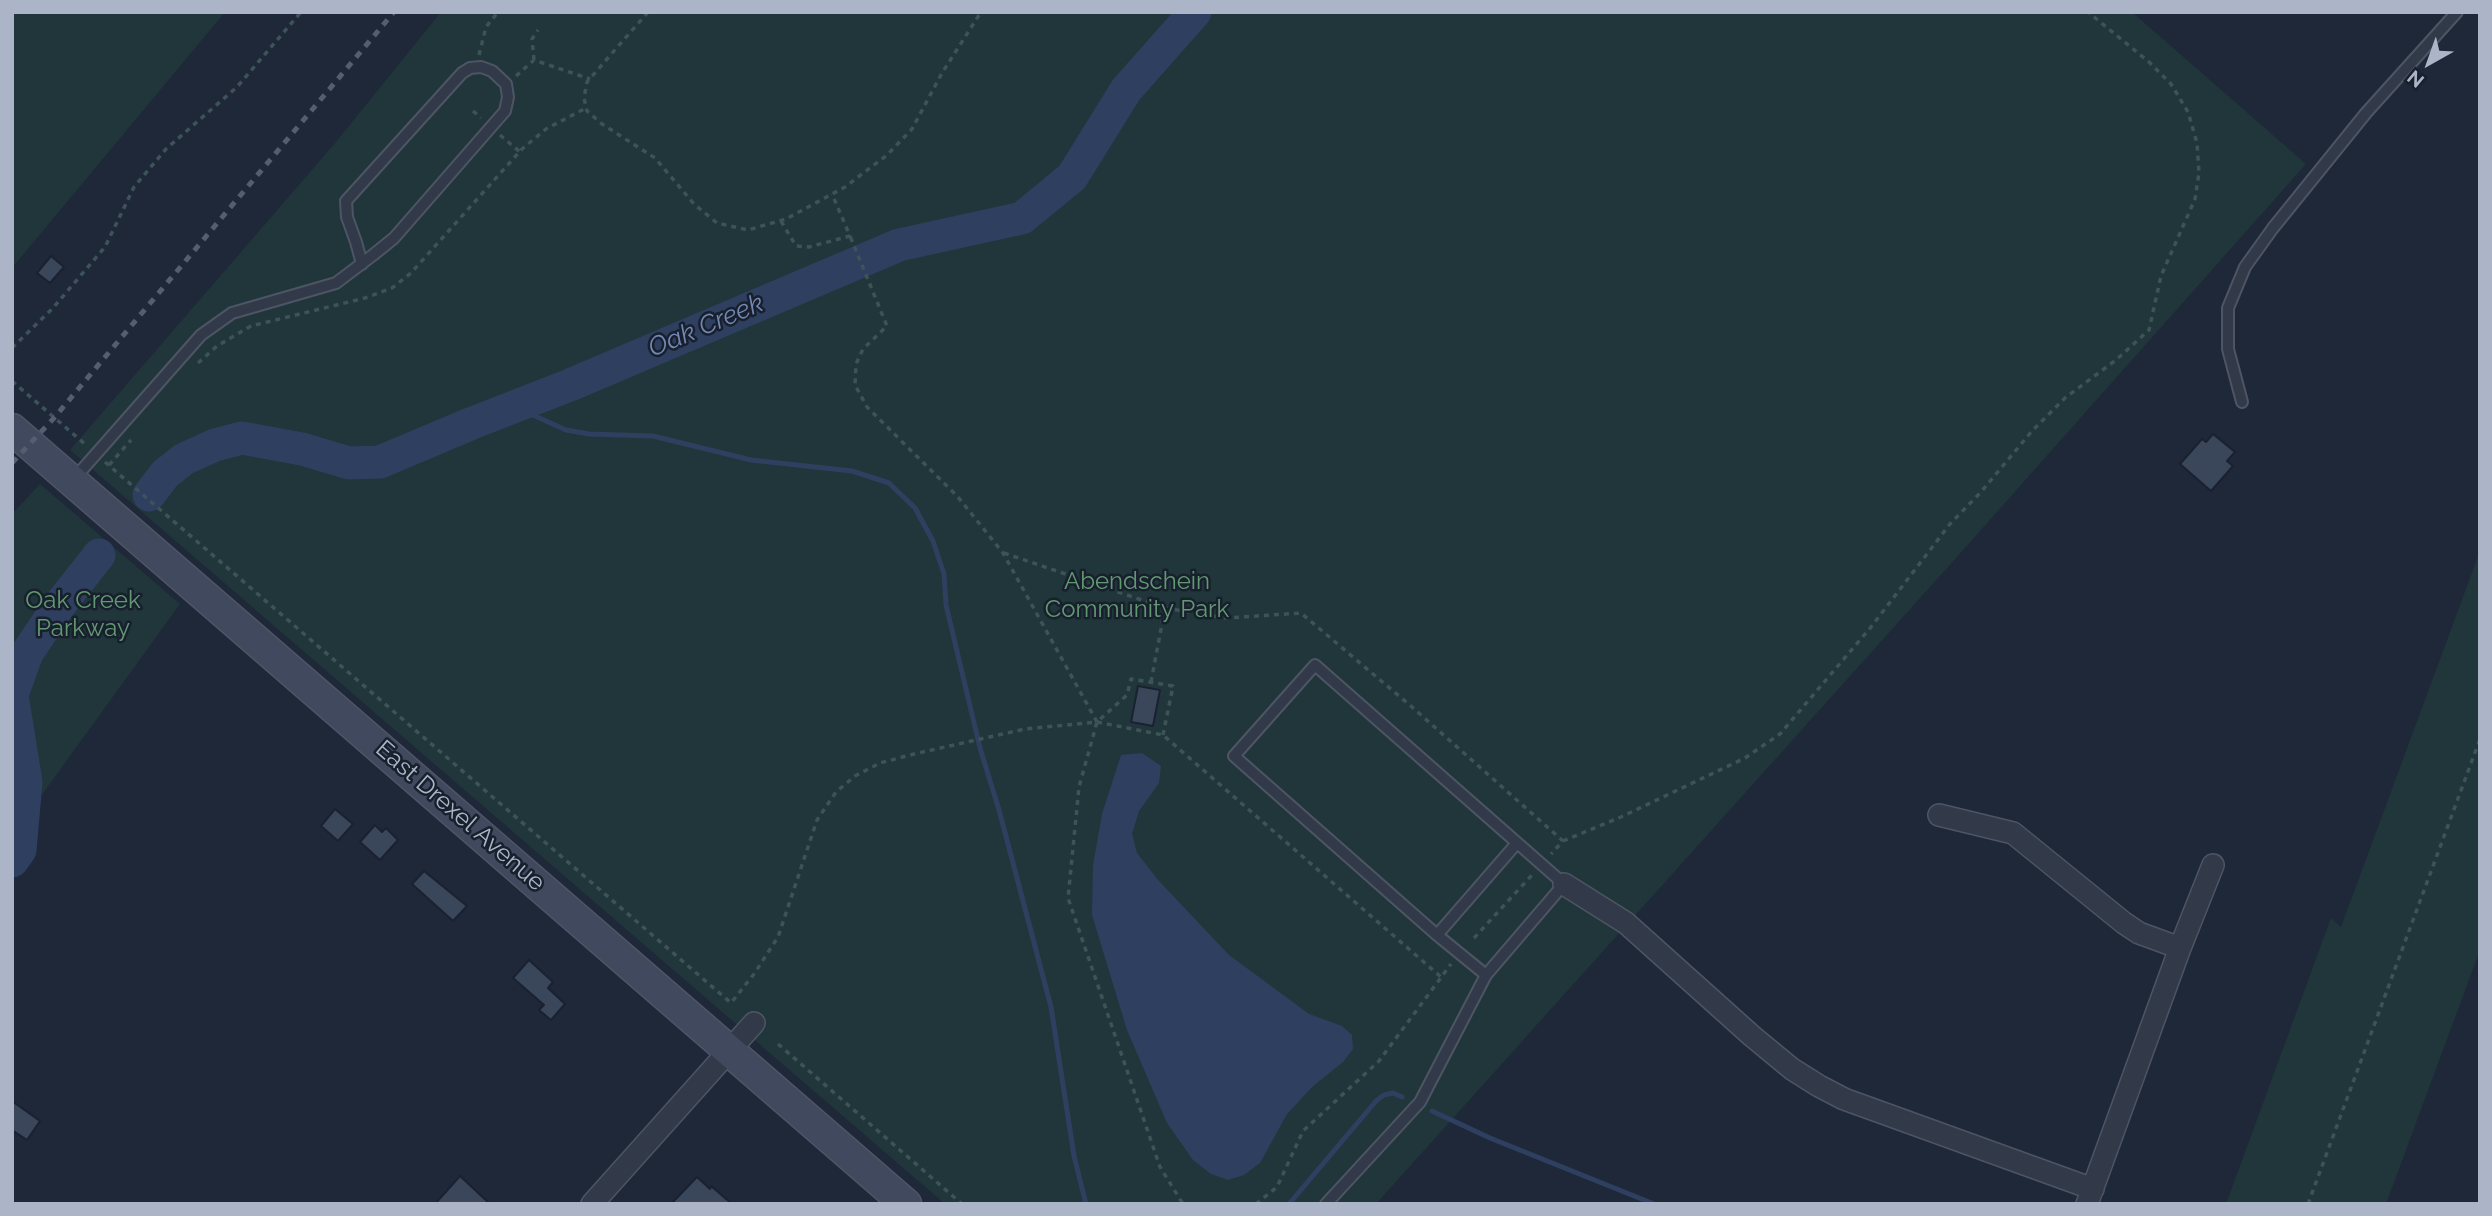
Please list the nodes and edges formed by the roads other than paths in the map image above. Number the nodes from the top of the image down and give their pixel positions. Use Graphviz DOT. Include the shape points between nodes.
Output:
graph roads {
  1 [pos="2457,12"];
  2 [pos="362,264"];
  3 [pos="2242,402"];
  4 [pos="12,429"];
  5 [pos="73,480"];
  6 [pos="1939,815"];
  7 [pos="1517,844"];
  8 [pos="2213,865"];
  9 [pos="1564,884"];
  10 [pos="1437,935"];
  11 [pos="2180,948"];
  12 [pos="1486,975"];
  13 [pos="754,1023"];
  14 [pos="730,1050"];
  15 [pos="2090,1196"];
  16 [pos="592,1204"];
  17 [pos="906,1204"];
  18 [pos="1325,1204"];
  1 -- 3 [label="lane" via="2366,113 2245,267 2228,308 2228,349"];
  2 -- 2 [label="lane" via="394,238 505,111 506,84 492,71 481,67 462,73 346,201"];
  2 -- 5 [label="lane" via="336,283 232,313 201,335"];
  4 -- 5 [label="street, East Drexel Avenue"];
  5 -- 14 [label="street, East Drexel Avenue"];
  6 -- 11 [label="street" via="2014,833 2123,923"];
  7 -- 9 [label="lane"];
  7 -- 10 [label="lane"];
  7 -- 10 [label="lane" via="1315,664 1234,756"];
  8 -- 11 [label="street"];
  9 -- 12 [label="lane"];
  9 -- 15 [label="street" via="1626,922 1752,1036 1819,1086"];
  10 -- 12 [label="lane"];
  11 -- 15 [label="street"];
  12 -- 18 [label="lane" via="1420,1102"];
  13 -- 14 [label="street"];
  14 -- 16 [label="street"];
  14 -- 17 [label="street, East Drexel Avenue"];
}
